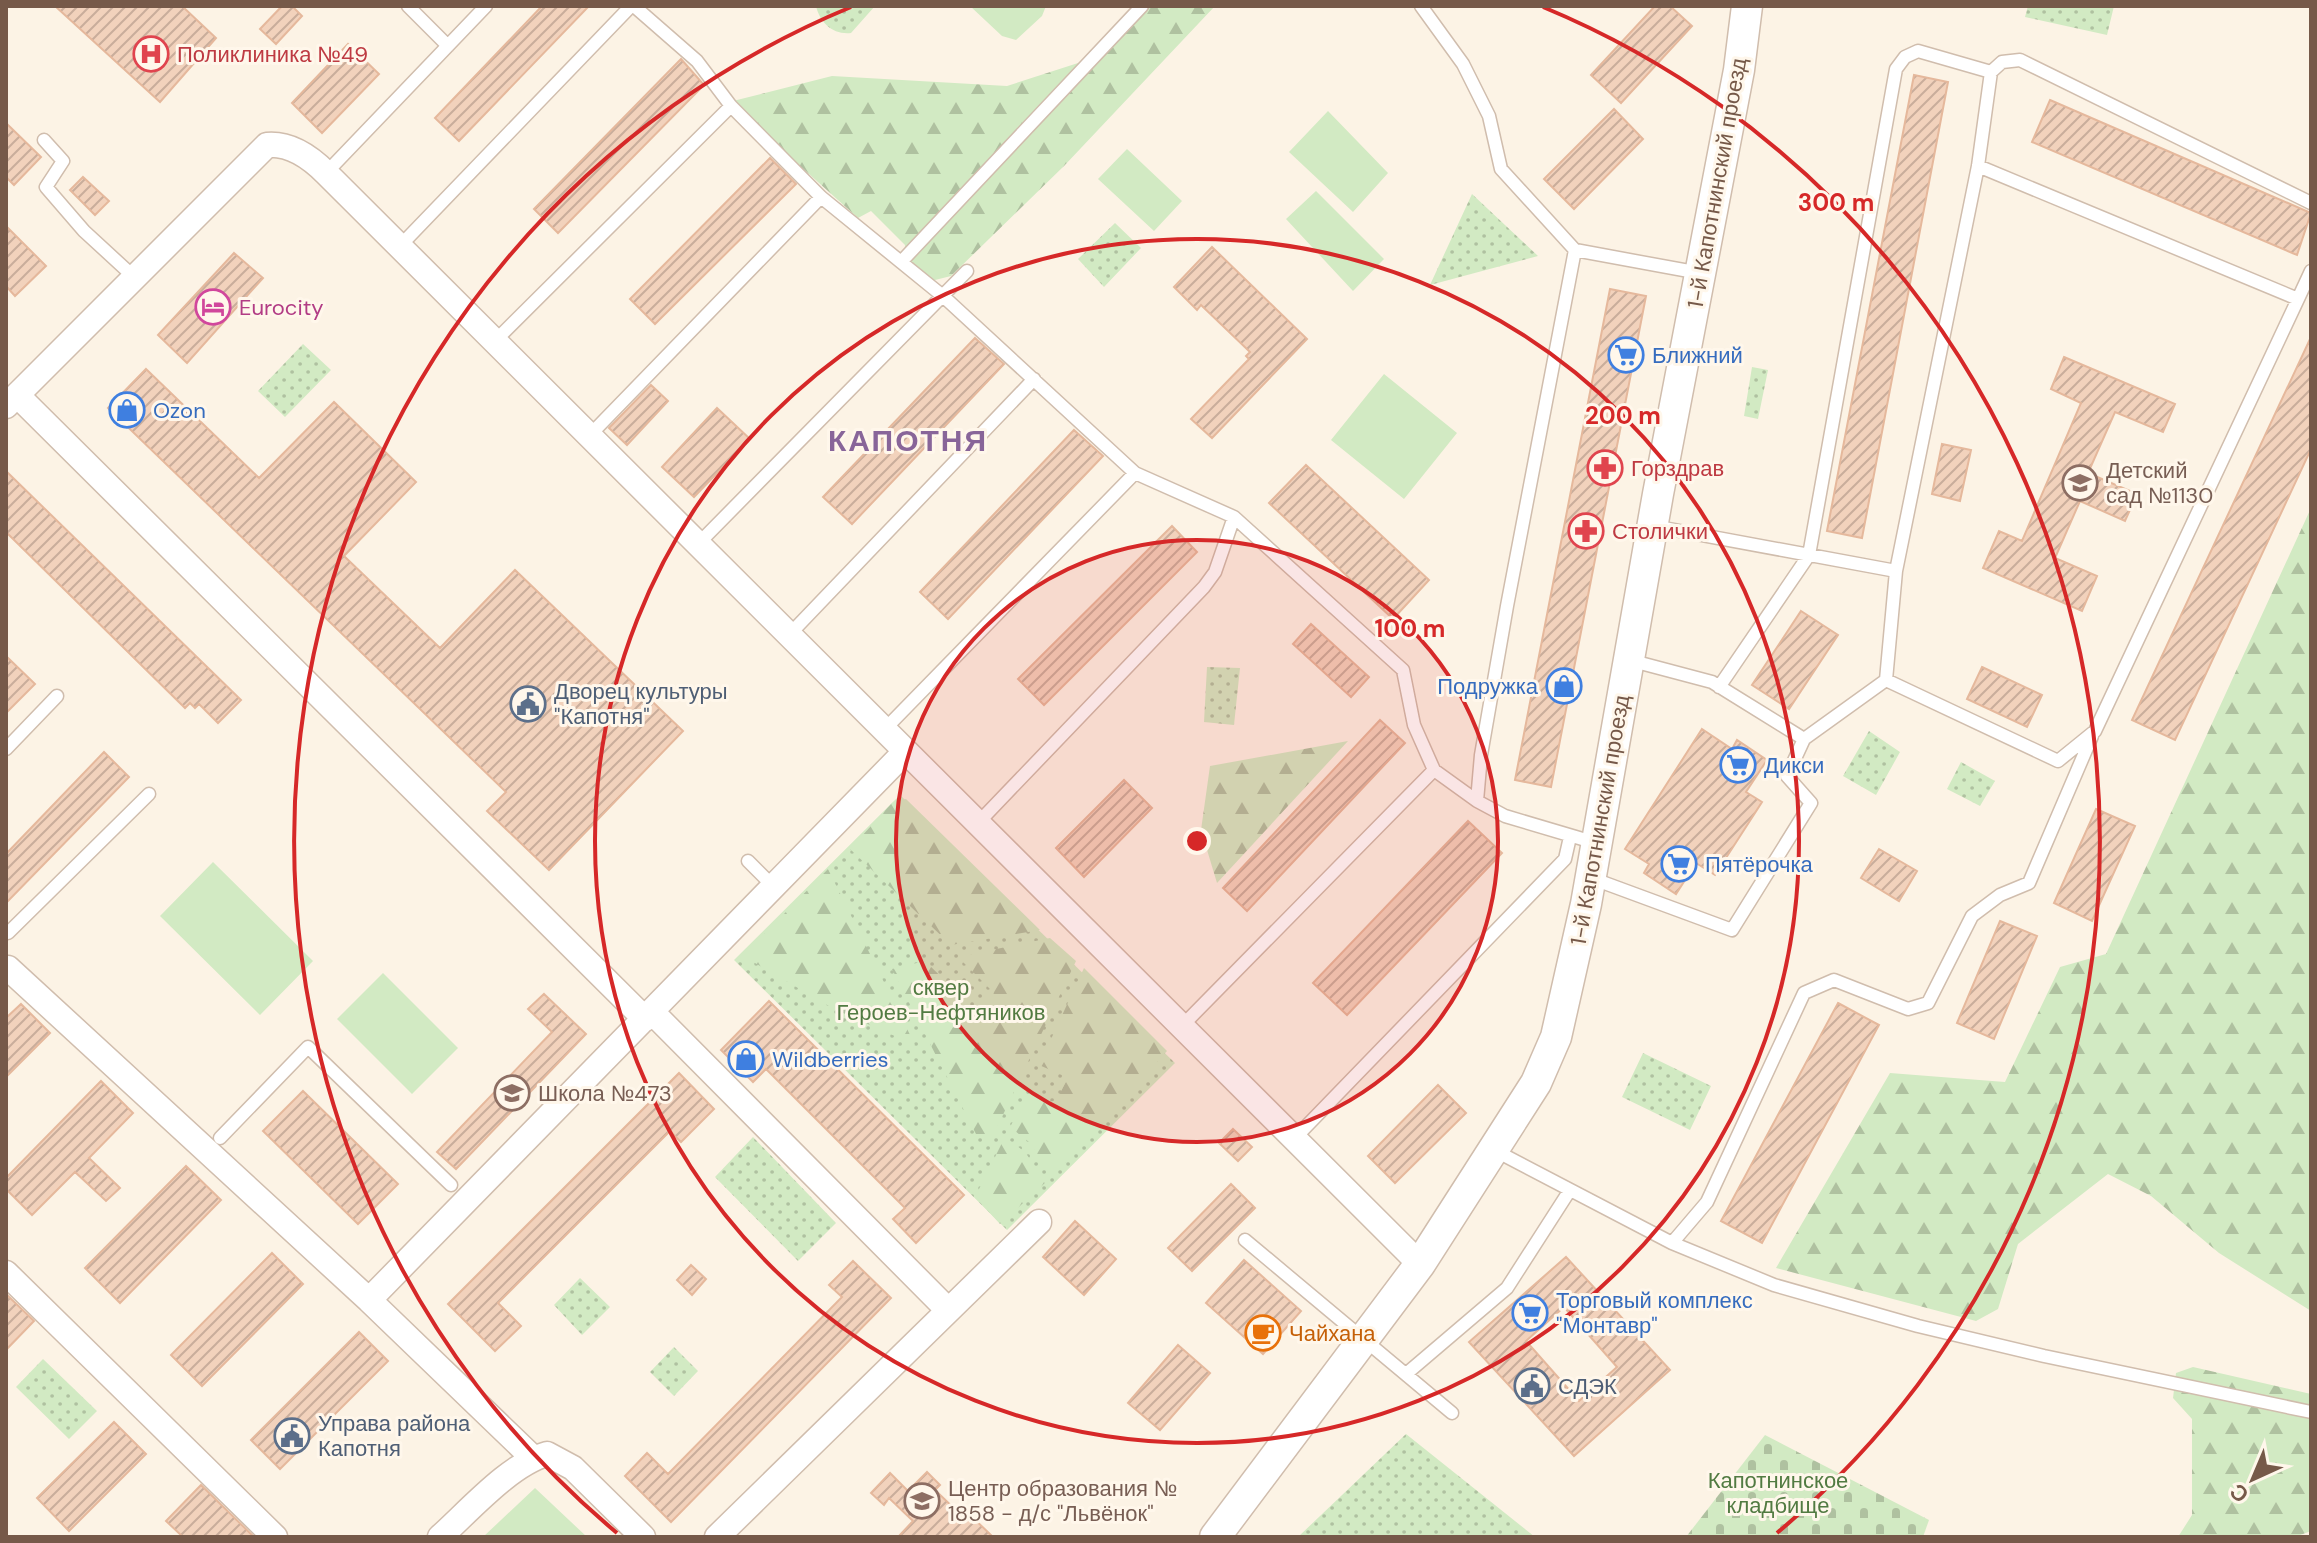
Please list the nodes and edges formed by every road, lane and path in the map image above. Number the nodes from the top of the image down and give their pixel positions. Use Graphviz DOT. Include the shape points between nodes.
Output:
graph roads {
  1 [pos="408,6"];
  2 [pos="486,6"];
  3 [pos="633,6"];
  4 [pos="1142,6"];
  5 [pos="1421,6"];
  6 [pos="1747,6"];
  7 [pos="448,46"];
  8 [pos="1991,72"];
  9 [pos="731,106"];
  10 [pos="44,140"];
  11 [pos="1978,166"];
  12 [pos="326,173"];
  13 [pos="821,197"];
  14 [pos="2311,203"];
  15 [pos="400,246"];
  16 [pos="1575,250"];
  17 [pos="901,262"];
  18 [pos="967,271"];
  19 [pos="2311,271"];
  20 [pos="1701,273"];
  21 [pos="134,277"];
  22 [pos="944,297"];
  23 [pos="2298,299"];
  24 [pos="495,341"];
  25 [pos="1034,379"];
  26 [pos="12,400"];
  27 [pos="590,435"];
  28 [pos="1135,473"];
  29 [pos="1234,517"];
  30 [pos="1653,526"];
  31 [pos="699,543"];
  32 [pos="1809,555"];
  33 [pos="1896,571"];
  34 [pos="789,635"];
  35 [pos="1628,660"];
  36 [pos="1886,680"];
  37 [pos="1719,687"];
  38 [pos="57,696"];
  39 [pos="884,730"];
  40 [pos="2095,731"];
  41 [pos="1804,739"];
  42 [pos="6,749"];
  43 [pos="905,752"];
  44 [pos="1434,770"];
  45 [pos="149,794"];
  46 [pos="1477,801"];
  47 [pos="977,824"];
  48 [pos="1583,840"];
  49 [pos="748,861"];
  50 [pos="1591,878"];
  51 [pos="774,887"];
  52 [pos="8,933"];
  53 [pos="7,968"];
  54 [pos="648,1016"];
  55 [pos="1181,1027"];
  56 [pos="220,1138"];
  57 [pos="1293,1140"];
  58 [pos="1494,1150"];
  59 [pos="451,1185"];
  60 [pos="1570,1190"];
  61 [pos="1039,1222"];
  62 [pos="1245,1240"];
  63 [pos="1672,1243"];
  64 [pos="1420,1264"];
  65 [pos="6,1273"];
  66 [pos="369,1300"];
  67 [pos="947,1309"];
  68 [pos="1365,1340"];
  69 [pos="1406,1374"];
  70 [pos="2311,1412"];
  71 [pos="1452,1413"];
  72 [pos="533,1458"];
  73 [pos="641,1536"];
  74 [pos="275,1537"];
  75 [pos="440,1537"];
  76 [pos="717,1537"];
  77 [pos="1215,1537"];
  1 -- 7 [label="lane"];
  2 -- 7 [label="lane"];
  3 -- 9 [label="lane" via="697,61"];
  3 -- 15 [label="lane"];
  4 -- 17 [label="lane"];
  5 -- 16 [label="lane" via="1463,64 1489,116 1501,169"];
  6 -- 20 [label="street, 1-й Капотнинский проезд"];
  7 -- 12 [label="lane"];
  8 -- 11 [label="lane"];
  8 -- 14 [label="lane" via="2002,62 2020,60"];
  8 -- 32 [label="lane" via="1918,51 1896,69"];
  9 -- 13 [label="lane"];
  9 -- 24 [label="lane"];
  10 -- 21 [label="lane" via="63,161 46,187"];
  11 -- 23 [label="lane"];
  11 -- 33 [label="lane"];
  12 -- 15 [label="street"];
  12 -- 21 [label="street" via="294,149 267,145"];
  13 -- 17 [label="lane"];
  13 -- 27 [label="lane"];
  15 -- 24 [label="street"];
  16 -- 20 [label="lane"];
  16 -- 46 [label="lane" via="1507,606"];
  17 -- 22 [label="lane"];
  18 -- 22 [label="lane"];
  19 -- 23 [label="lane"];
  20 -- 30 [label="street, 1-й Капотнинский проезд"];
  21 -- 26 [label="street"];
  22 -- 25 [label="lane"];
  22 -- 31 [label="lane"];
  23 -- 40 [label="lane"];
  24 -- 27 [label="street"];
  25 -- 28 [label="lane"];
  25 -- 34 [label="lane"];
  26 -- 54 [label="street"];
  27 -- 31 [label="street"];
  28 -- 29 [label="lane"];
  28 -- 39 [label="lane"];
  29 -- 44 [label="lane" via="1403,670 1414,725"];
  29 -- 47 [label="lane" via="1215,572 1204,587"];
  30 -- 32 [label="lane"];
  30 -- 35 [label="street, 1-й Капотнинский проезд"];
  31 -- 34 [label="street"];
  32 -- 33 [label="lane"];
  32 -- 37 [label="lane"];
  33 -- 36 [label="lane"];
  34 -- 39 [label="street"];
  35 -- 37 [label="lane"];
  35 -- 48 [label="street, 1-й Капотнинский проезд"];
  36 -- 40 [label="lane" via="2058,761"];
  36 -- 41 [label="lane"];
  37 -- 41 [label="lane"];
  38 -- 42 [label="lane"];
  39 -- 43 [label="street"];
  40 -- 63 [label="lane" via="2029,883 2000,895 1972,916 1928,1003 1908,1009 1834,980 1804,993 1707,1202"];
  41 -- 50 [label="lane" via="1787,776 1811,803 1732,930"];
  43 -- 47 [label="street"];
  43 -- 51 [label="street"];
  44 -- 46 [label="lane"];
  44 -- 55 [label="lane"];
  45 -- 52 [label="lane"];
  46 -- 48 [label="lane" via="1505,816"];
  47 -- 55 [label="street"];
  48 -- 50 [label="street, 1-й Капотнинский проезд"];
  48 -- 57 [label="lane"];
  49 -- 51 [label="lane"];
  50 -- 58 [label="street, 1-й Капотнинский проезд" via="1556,1037 1536,1083"];
  51 -- 54 [label="street"];
  53 -- 66 [label="street"];
  54 -- 66 [label="street"];
  54 -- 67 [label="street"];
  55 -- 57 [label="street"];
  56 -- 59 [label="lane" via="308,1047"];
  57 -- 64 [label="street"];
  58 -- 60 [label="lane"];
  58 -- 64 [label="street, 1-й Капотнинский проезд"];
  60 -- 63 [label="lane"];
  60 -- 69 [label="lane" via="1507,1288"];
  61 -- 67 [label="street"];
  62 -- 68 [label="lane"];
  63 -- 70 [label="lane" via="1774,1285 1918,1326"];
  64 -- 68 [label="street, 1-й Капотнинский проезд"];
  65 -- 74 [label="street"];
  66 -- 72 [label="street"];
  67 -- 76 [label="street"];
  68 -- 69 [label="lane"];
  68 -- 77 [label="street, 1-й Капотнинский проезд"];
  69 -- 71 [label="lane"];
  72 -- 73 [label="street" via="547,1454 573,1468"];
  72 -- 75 [label="street"];
}
